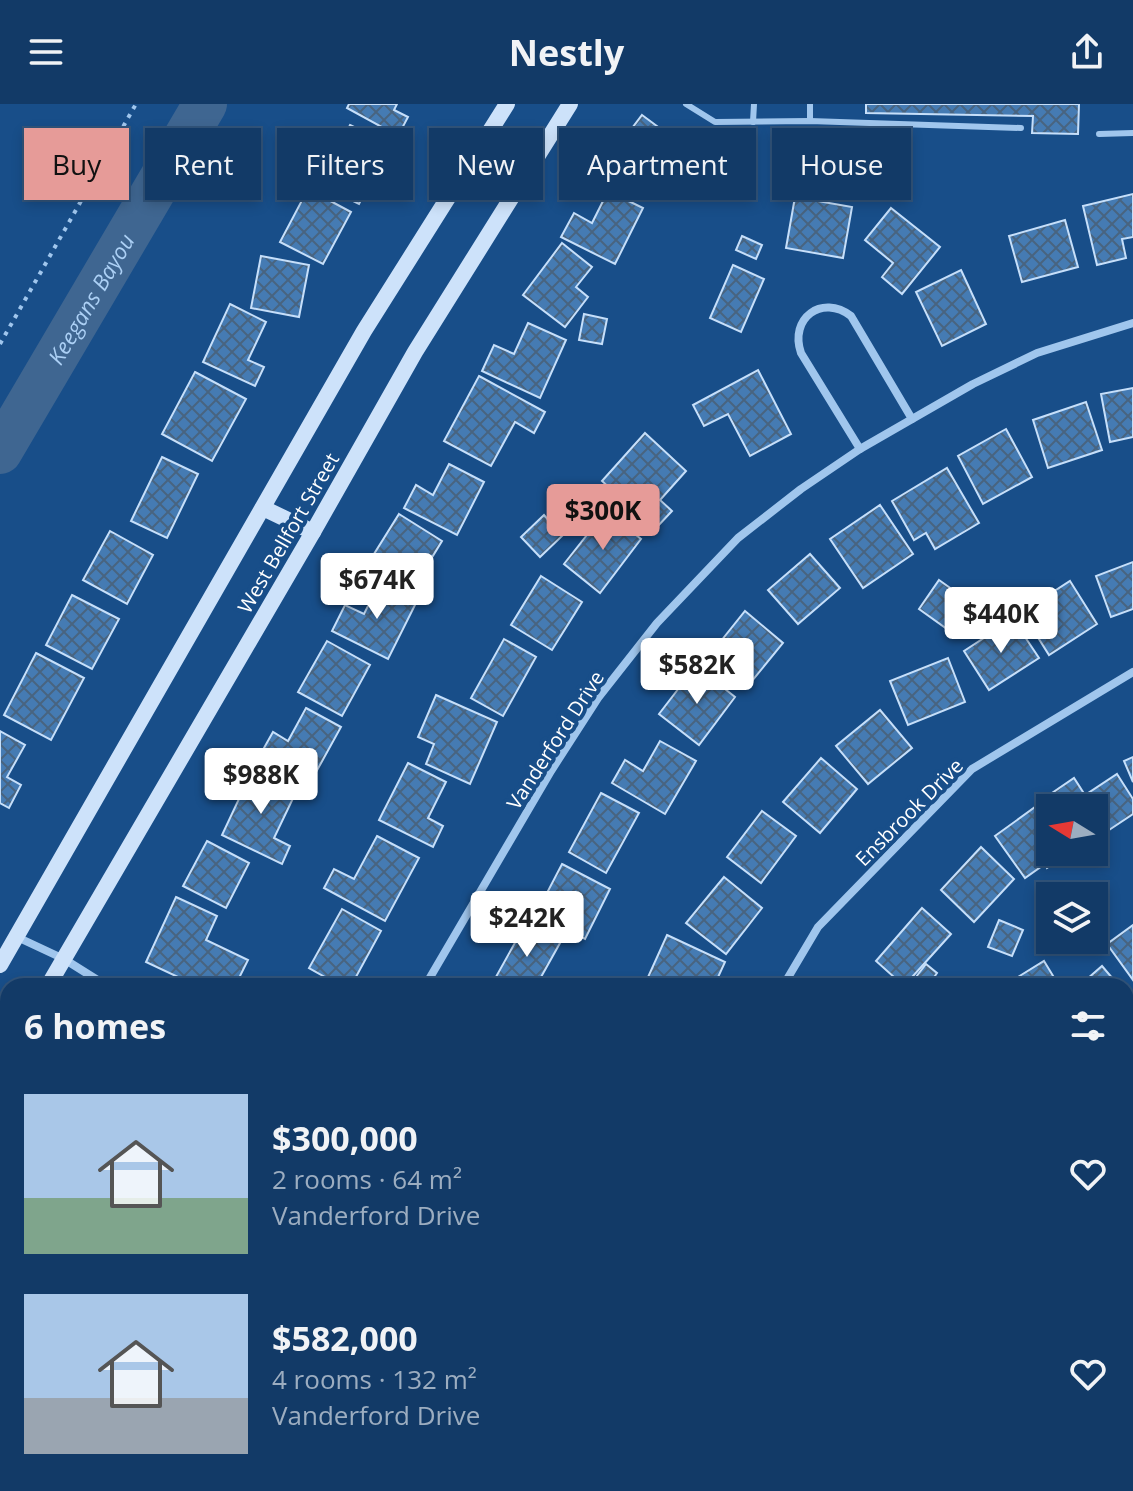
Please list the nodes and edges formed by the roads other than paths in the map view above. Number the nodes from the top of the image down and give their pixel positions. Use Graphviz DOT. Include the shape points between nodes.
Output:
graph roads {
  1 [pos="507,104"];
  2 [pos="570,104"];
  3 [pos="686,104"];
  4 [pos="754,104"];
  5 [pos="810,104"];
  6 [pos="810,121"];
  7 [pos="753,122"];
  8 [pos="1021,128"];
  9 [pos="1133,133"];
  10 [pos="1099,134"];
  11 [pos="1133,323"];
  12 [pos="912,419"];
  13 [pos="860,449"];
  14 [pos="263,508"];
  15 [pos="313,532"];
  16 [pos="1133,672"];
  17 [pos="16,936"];
  18 [pos="64,959"];
  19 [pos="0,965"];
  20 [pos="53,978"];
  21 [pos="94,978"];
  22 [pos="430,978"];
  23 [pos="788,978"];
  1 -- 14 [label="main road, West Bellfort Street" via="364,331"];
  2 -- 15 [label="main road, West Bellfort Street" via="415,352"];
  3 -- 7 [label="lane" via="715,122"];
  4 -- 7 [label="lane"];
  5 -- 6 [label="lane"];
  6 -- 7 [label="lane"];
  6 -- 8 [label="lane"];
  9 -- 10 [label="lane"];
  11 -- 12 [label="street, Vanderford Drive" via="1037,353"];
  12 -- 13 [label="street, Vanderford Drive"];
  12 -- 13 [label="street" via="851,316 829,307 814,311 802,322 798,345"];
  13 -- 22 [label="street, Vanderford Drive" via="738,538 657,623 559,758"];
  14 -- 15 [label="main road"];
  14 -- 17 [label="main road, West Bellfort Street"];
  15 -- 18 [label="main road, West Bellfort Street"];
  16 -- 23 [label="street, Ensbrook Drive" via="972,769 818,927"];
  17 -- 18 [label="street"];
  17 -- 19 [label="main road, West Bellfort Street"];
  18 -- 20 [label="main road, West Bellfort Street"];
  18 -- 21 [label="street"];
}
